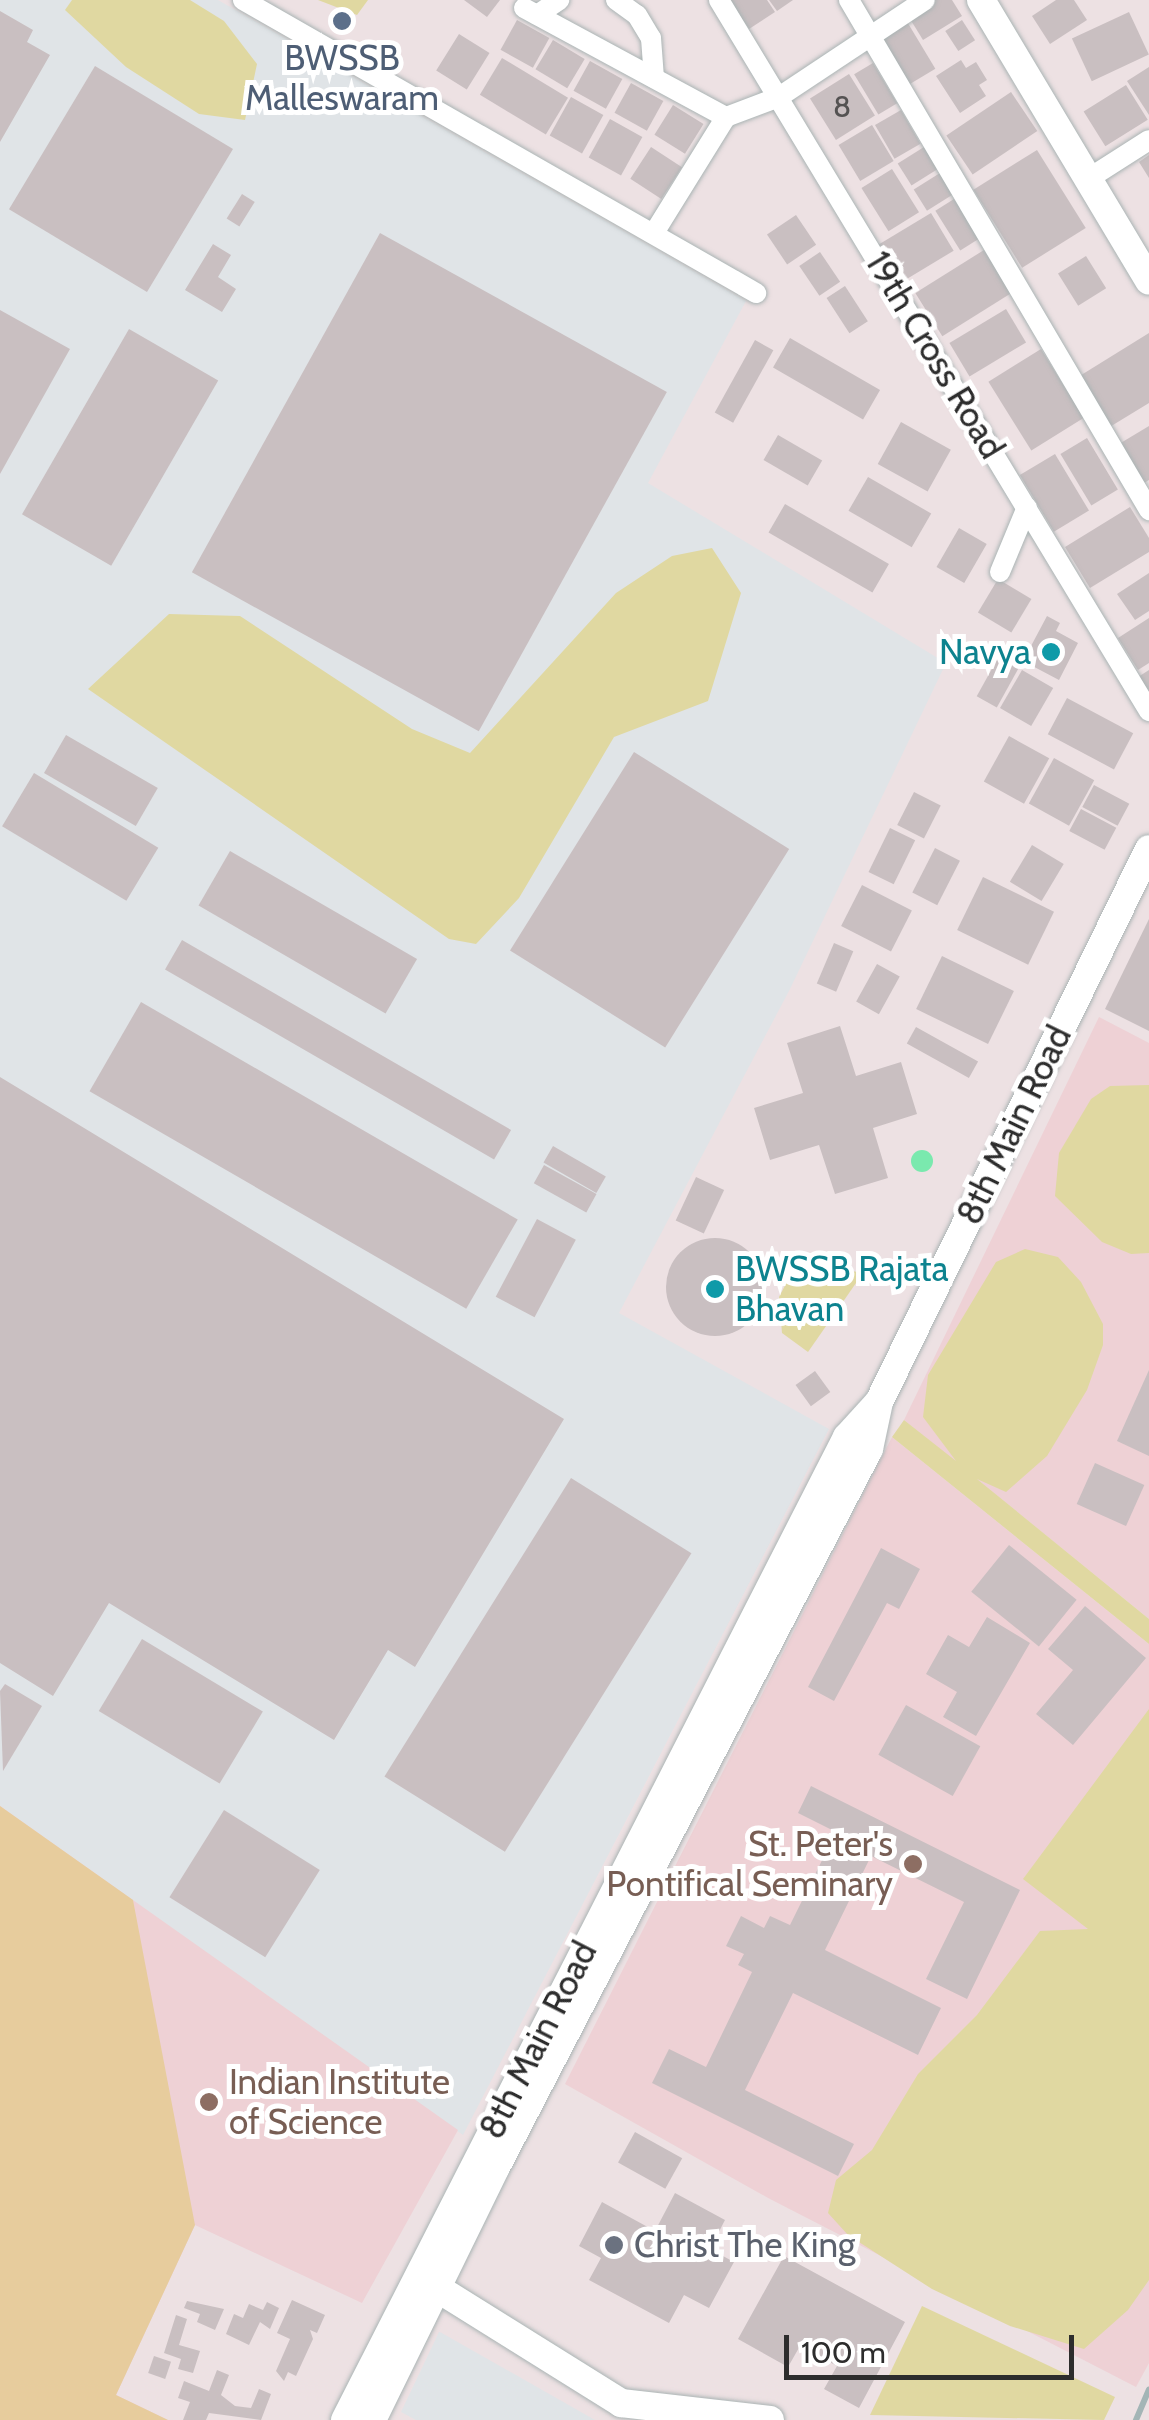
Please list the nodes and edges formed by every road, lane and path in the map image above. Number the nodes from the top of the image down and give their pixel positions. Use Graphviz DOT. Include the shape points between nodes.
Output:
graph roads {
  1 [pos="243,0"];
  2 [pos="558,0"];
  3 [pos="616,0"];
  4 [pos="719,0"];
  5 [pos="849,0"];
  6 [pos="925,0"];
  7 [pos="981,0"];
  8 [pos="870,36"];
  9 [pos="654,78"];
  10 [pos="779,97"];
  11 [pos="726,117"];
  12 [pos="1149,140"];
  13 [pos="1088,179"];
  14 [pos="654,232"];
  15 [pos="1149,281"];
  16 [pos="756,293"];
  17 [pos="1027,507"];
  18 [pos="1149,510"];
  19 [pos="1000,572"];
  20 [pos="1149,711"];
  21 [pos="1149,848"];
  22 [pos="426,2281"];
  23 [pos="356,2419"];
  24 [pos="770,2420"];
  1 -- 14 [label="street"];
  2 -- 9 [label="street" via="531,12"];
  3 -- 9 [label="street" via="637,15 651,38"];
  4 -- 10 [label="street, 19th Cross Road"];
  5 -- 8 [label="street"];
  6 -- 8 [label="street"];
  7 -- 13 [label="main road"];
  8 -- 10 [label="street"];
  8 -- 18 [label="street"];
  9 -- 11 [label="street"];
  10 -- 11 [label="street"];
  10 -- 17 [label="street, 19th Cross Road"];
  11 -- 14 [label="street"];
  12 -- 13 [label="street"];
  13 -- 15 [label="main road"];
  14 -- 16 [label="street"];
  17 -- 19 [label="street"];
  17 -- 20 [label="street, 19th Cross Road"];
  21 -- 22 [label="main road, 8th Main Road" via="879,1402 848,1436"];
  22 -- 23 [label="main road, 8th Main Road"];
  22 -- 24 [label="main road" via="621,2403"];
}
